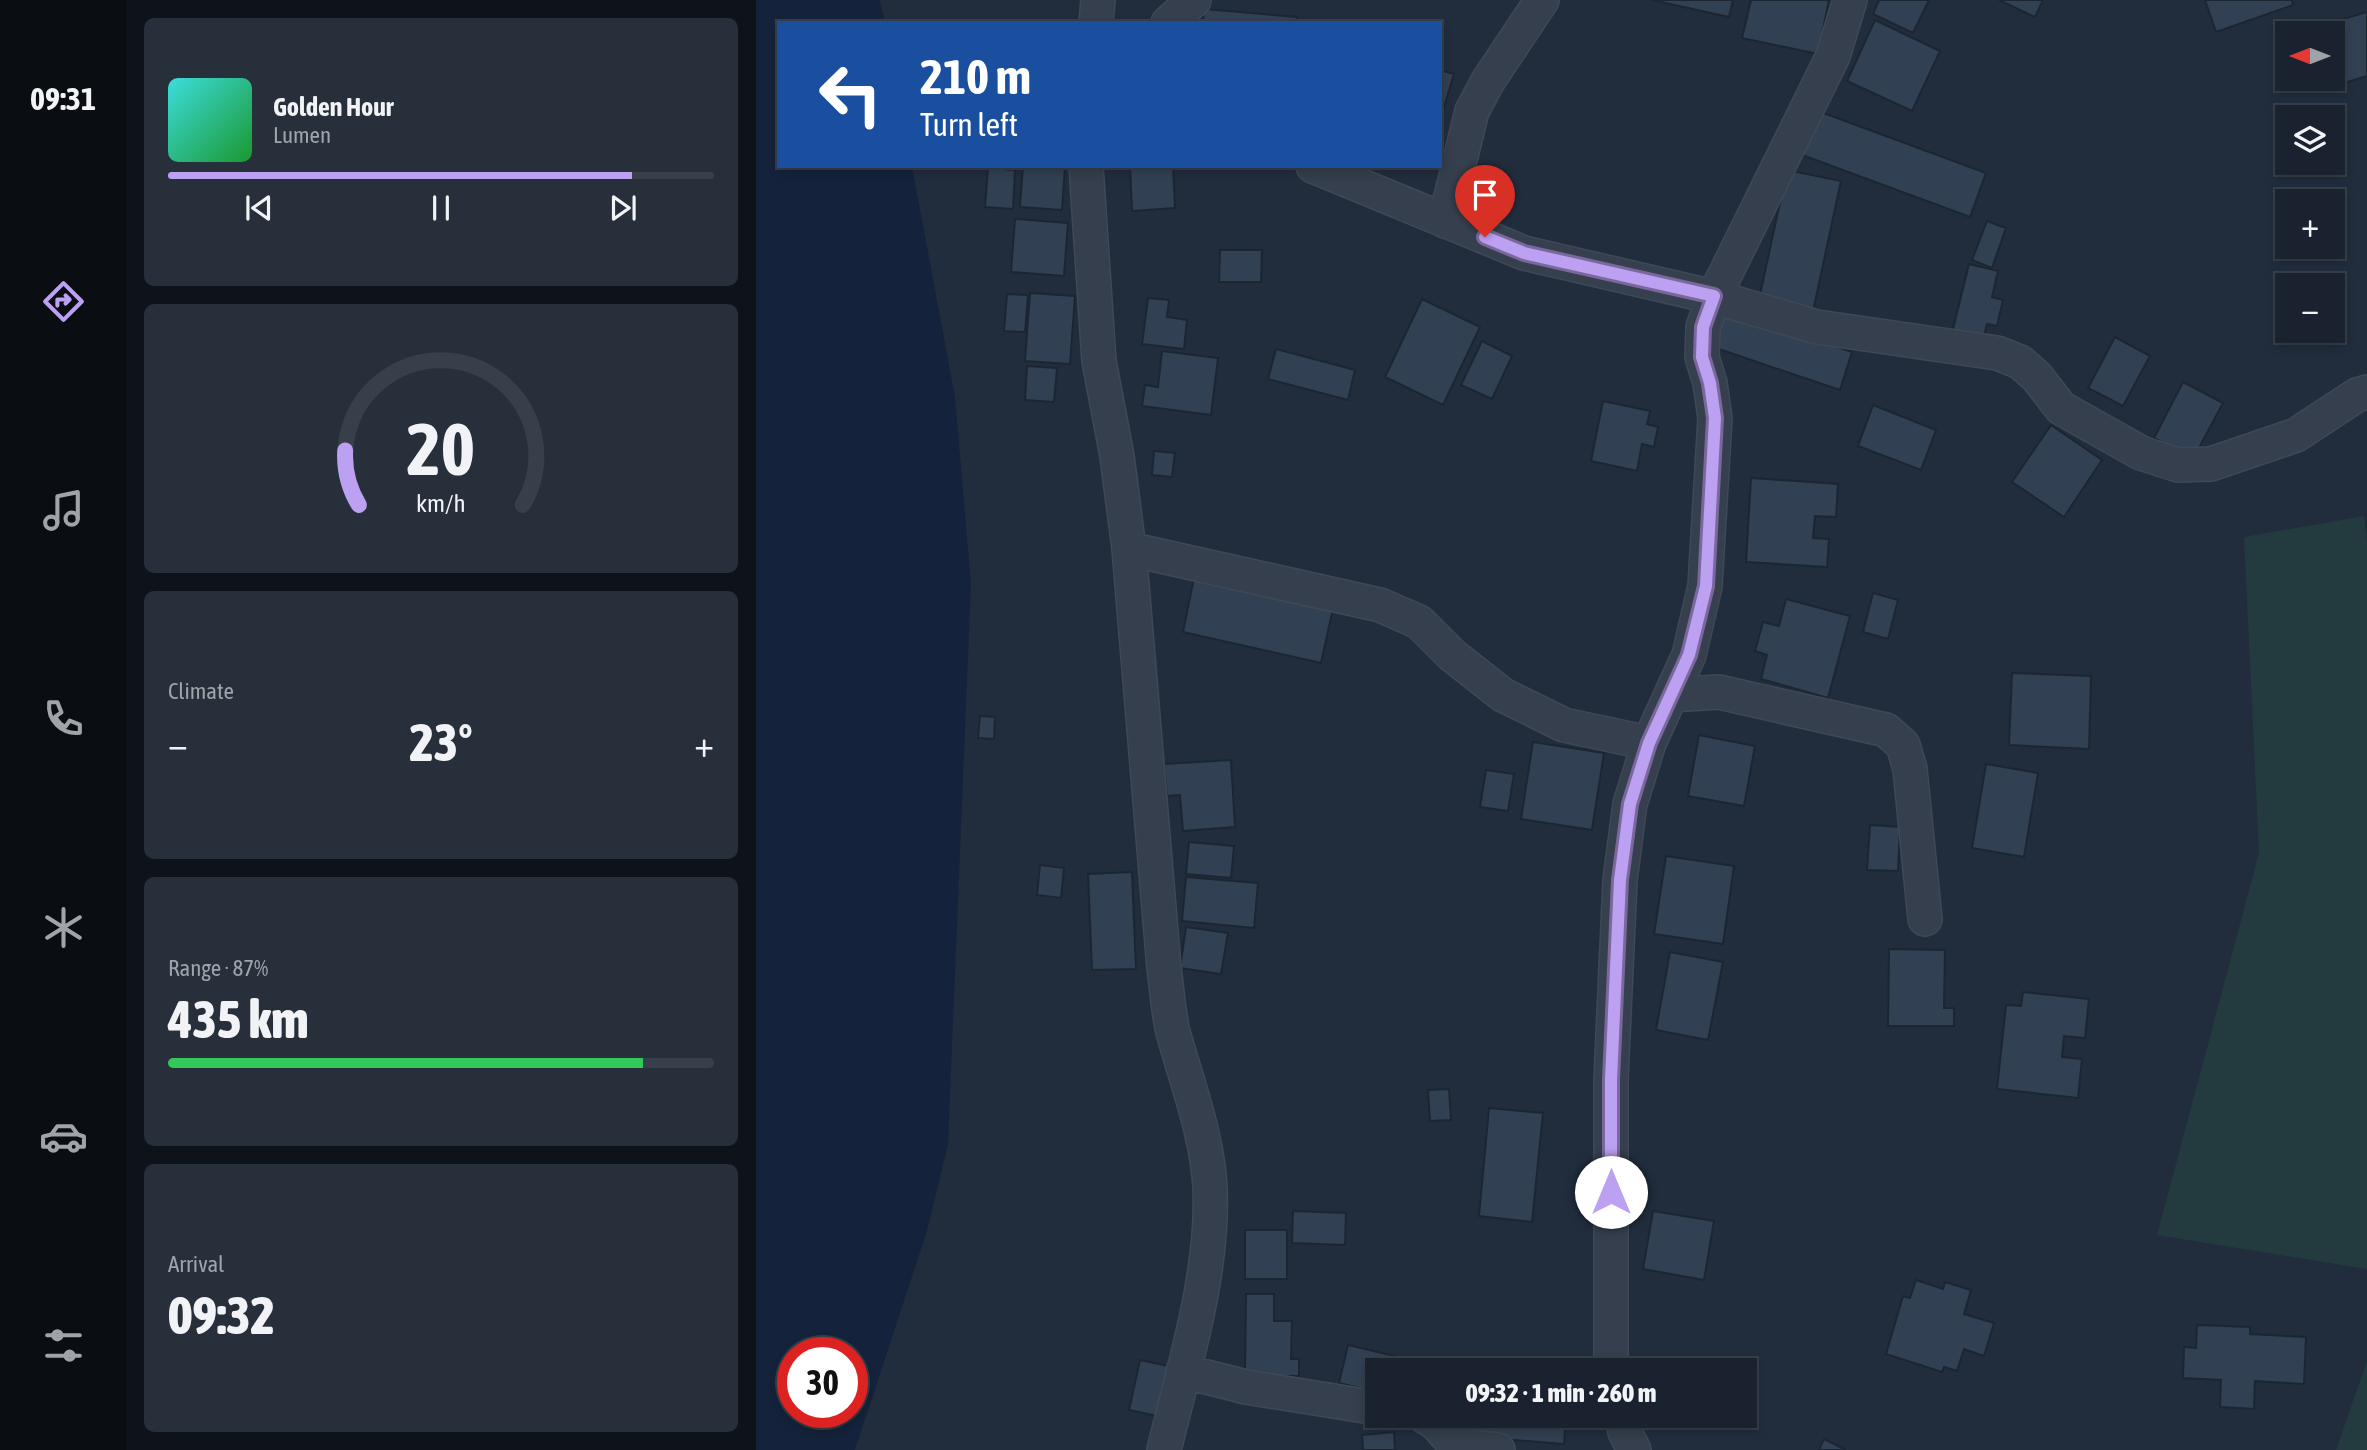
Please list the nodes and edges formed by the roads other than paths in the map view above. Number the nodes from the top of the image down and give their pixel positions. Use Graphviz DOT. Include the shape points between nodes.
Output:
graph roads {
  1 [pos="1098,0"];
  2 [pos="1194,0"];
  3 [pos="1542,0"];
  4 [pos="1850,0"];
  5 [pos="1096,21"];
  6 [pos="1170,21"];
  7 [pos="1086,168"];
  8 [pos="1318,168"];
  9 [pos="1445,221"];
  10 [pos="1714,296"];
  11 [pos="2367,392"];
  12 [pos="1129,549"];
  13 [pos="1671,695"];
  14 [pos="1649,743"];
  15 [pos="1925,919"];
  16 [pos="1611,1358"];
  17 [pos="1183,1371"];
  18 [pos="1365,1406"];
  19 [pos="1442,1428"];
  20 [pos="1624,1428"];
  21 [pos="1164,1450"];
  22 [pos="1498,1450"];
  23 [pos="1634,1450"];
  1 -- 5 [label="street"];
  2 -- 6 [label="street"];
  3 -- 9 [label="street" via="1472,111"];
  4 -- 10 [label="street" via="1833,56"];
  7 -- 12 [label="street" via="1099,361"];
  8 -- 9 [label="street"];
  9 -- 10 [label="street" via="1524,253"];
  10 -- 11 [label="street" via="1817,327 1997,354 2020,362 2061,408 2141,453 2178,465 2211,464 2296,435"];
  10 -- 13 [label="street" via="1703,327 1702,357 1715,418 1706,586 1689,655"];
  12 -- 14 [label="street" via="1380,605 1419,622 1503,695 1564,724"];
  12 -- 17 [label="street" via="1164,968 1172,1028 1202,1132 1210,1186 1210,1238"];
  13 -- 14 [label="street"];
  13 -- 15 [label="street" via="1719,692 1885,730 1903,745 1910,769"];
  14 -- 16 [label="street" via="1630,804 1620,880 1611,1080"];
  17 -- 18 [label="street" via="1246,1387"];
  17 -- 21 [label="street"];
  19 -- 22 [label="street" via="1451,1440 1467,1447"];
  20 -- 23 [label="street"];
}
